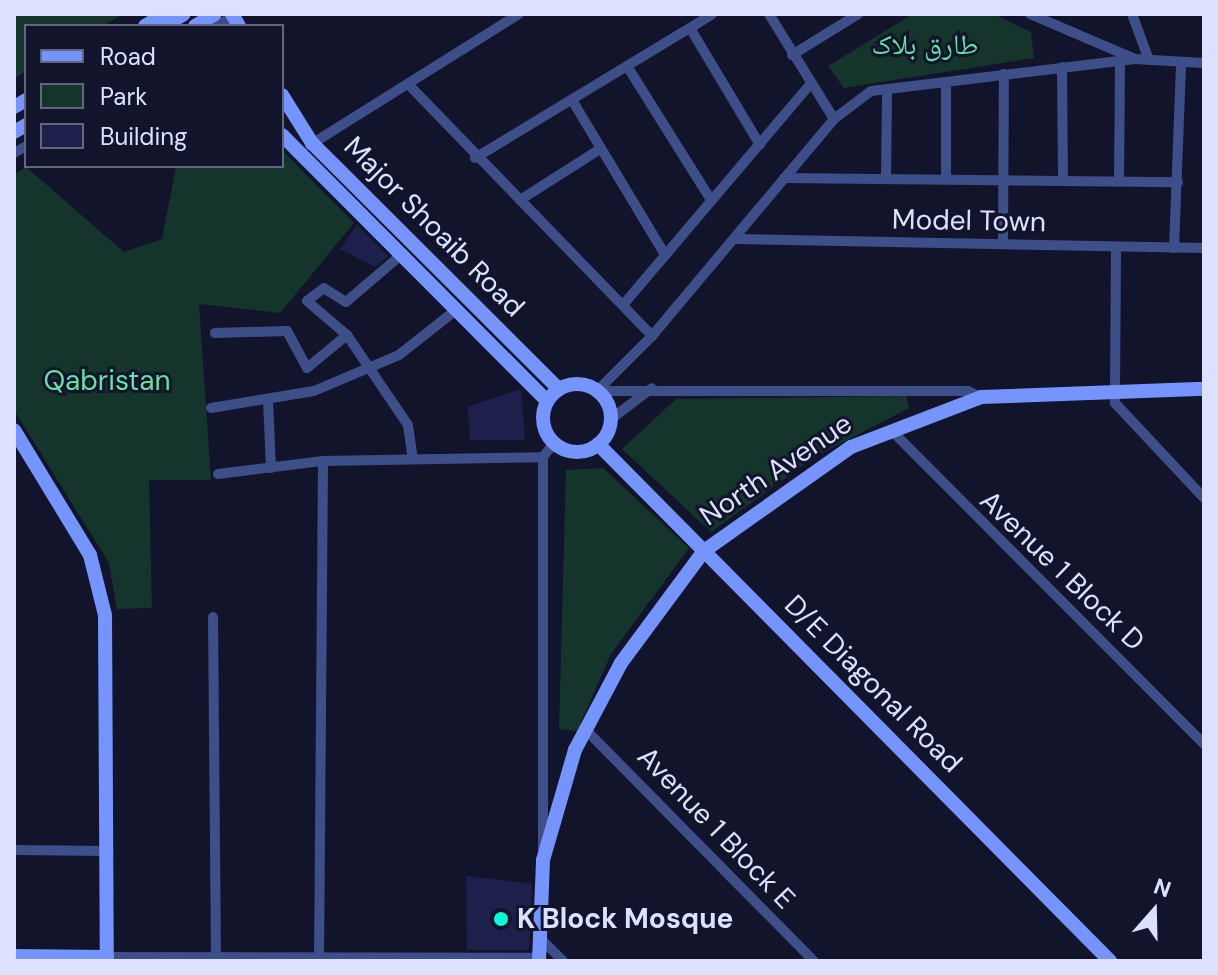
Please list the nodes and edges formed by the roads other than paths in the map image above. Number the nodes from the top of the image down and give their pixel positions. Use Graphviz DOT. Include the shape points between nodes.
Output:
graph roads {
  1 [pos="519,14"];
  2 [pos="712,14"];
  3 [pos="769,14"];
  4 [pos="858,14"];
  5 [pos="1030,14"];
  6 [pos="1132,14"];
  7 [pos="235,18"];
  8 [pos="209,21"];
  9 [pos="690,28"];
  10 [pos="792,55"];
  11 [pos="1135,59"];
  12 [pos="1149,60"];
  13 [pos="1181,62"];
  14 [pos="1120,63"];
  15 [pos="1204,63"];
  16 [pos="627,66"];
  17 [pos="1062,67"];
  18 [pos="1004,74"];
  19 [pos="946,83"];
  20 [pos="408,84"];
  21 [pos="809,86"];
  22 [pos="887,90"];
  23 [pos="284,98"];
  24 [pos="572,100"];
  25 [pos="834,119"];
  26 [pos="284,138"];
  27 [pos="312,143"];
  28 [pos="760,145"];
  29 [pos="600,149"];
  30 [pos="296,156"];
  31 [pos="475,158"];
  32 [pos="1001,177"];
  33 [pos="784,178"];
  34 [pos="886,178"];
  35 [pos="946,178"];
  36 [pos="1063,178"];
  37 [pos="1119,180"];
  38 [pos="1178,182"];
  39 [pos="520,200"];
  40 [pos="711,200"];
  41 [pos="735,239"];
  42 [pos="1003,244"];
  43 [pos="1116,248"];
  44 [pos="1174,248"];
  45 [pos="1204,248"];
  46 [pos="401,255"];
  47 [pos="665,255"];
  48 [pos="623,305"];
  49 [pos="456,310"];
  50 [pos="215,333"];
  51 [pos="347,335"];
  52 [pos="652,336"];
  53 [pos="364,370"];
  54 [pos="652,388"];
  55 [pos="559,389"];
  56 [pos="1114,389"];
  57 [pos="1204,389"];
  58 [pos="597,391"];
  59 [pos="981,397"];
  60 [pos="268,401"];
  61 [pos="547,401"];
  62 [pos="211,408"];
  63 [pos="611,419"];
  64 [pos="14,430"];
  65 [pos="891,430"];
  66 [pos="554,443"];
  67 [pos="598,444"];
  68 [pos="412,455"];
  69 [pos="543,457"];
  70 [pos="323,461"];
  71 [pos="271,468"];
  72 [pos="218,474"];
  73 [pos="1204,498"];
  74 [pos="704,551"];
  75 [pos="213,617"];
  76 [pos="584,728"];
  77 [pos="1204,744"];
  78 [pos="14,850"];
  79 [pos="108,851"];
  80 [pos="543,860"];
  81 [pos="539,936"];
  82 [pos="14,956"];
  83 [pos="216,957"];
  84 [pos="319,958"];
  85 [pos="107,959"];
  86 [pos="539,960"];
  87 [pos="563,961"];
  88 [pos="814,961"];
  89 [pos="1110,961"];
  1 -- 20 [label="street"];
  2 -- 9 [label="street"];
  3 -- 10 [label="street"];
  4 -- 10 [label="street"];
  5 -- 11 [label="street"];
  6 -- 12 [label="street"];
  7 -- 8 [label="street"];
  9 -- 16 [label="street"];
  9 -- 28 [label="street"];
  10 -- 21 [label="street"];
  11 -- 12 [label="street"];
  11 -- 14 [label="street"];
  12 -- 13 [label="street"];
  13 -- 15 [label="street"];
  13 -- 38 [label="street"];
  14 -- 17 [label="street"];
  14 -- 37 [label="street"];
  16 -- 24 [label="street"];
  16 -- 40 [label="street"];
  17 -- 18 [label="street"];
  17 -- 36 [label="street"];
  18 -- 19 [label="street"];
  18 -- 32 [label="street"];
  19 -- 22 [label="street"];
  19 -- 35 [label="street"];
  20 -- 27 [label="street"];
  20 -- 31 [label="street"];
  21 -- 25 [label="street"];
  21 -- 28 [label="street"];
  22 -- 25 [label="street" via="862,94"];
  22 -- 34 [label="street"];
  23 -- 27 [label="street, Major Shoaib Road"];
  24 -- 29 [label="street"];
  24 -- 31 [label="street"];
  25 -- 33 [label="street"];
  26 -- 30 [label="street, Major Shoaib Road"];
  27 -- 30 [label="street"];
  27 -- 55 [label="street, Major Shoaib Road"];
  28 -- 40 [label="street"];
  29 -- 39 [label="street"];
  29 -- 47 [label="street"];
  30 -- 46 [label="street, Major Shoaib Road"];
  31 -- 39 [label="street"];
  32 -- 35 [label="street"];
  32 -- 36 [label="street"];
  32 -- 42 [label="street"];
  33 -- 34 [label="street"];
  33 -- 41 [label="street"];
  34 -- 35 [label="street"];
  36 -- 37 [label="street"];
  37 -- 38 [label="street"];
  38 -- 44 [label="street"];
  39 -- 48 [label="street"];
  40 -- 47 [label="street"];
  41 -- 42 [label="street, Model Town"];
  41 -- 52 [label="street"];
  42 -- 43 [label="street, Model Town"];
  43 -- 44 [label="street, Model Town"];
  43 -- 56 [label="street"];
  44 -- 45 [label="street, Model Town"];
  46 -- 49 [label="street, Major Shoaib Road"];
  46 -- 51 [label="street" via="346,302 324,288 308,298"];
  47 -- 48 [label="street"];
  48 -- 52 [label="street"];
  49 -- 53 [label="street" via="399,355"];
  49 -- 61 [label="street, Major Shoaib Road"];
  50 -- 51 [label="street" via="287,331 307,368"];
  51 -- 53 [label="street"];
  52 -- 58 [label="street"];
  53 -- 60 [label="street"];
  53 -- 68 [label="street" via="408,425"];
  54 -- 58 [label="street"];
  54 -- 59 [label="street" via="968,391"];
  54 -- 63 [label="street"];
  55 -- 58 [label="street" via="579,384"];
  55 -- 61 [label="street"];
  56 -- 57 [label="street, North Avenue"];
  56 -- 59 [label="street, North Avenue"];
  56 -- 73 [label="street" via="1117,408"];
  58 -- 63 [label="street"];
  59 -- 65 [label="street, North Avenue"];
  60 -- 62 [label="street"];
  60 -- 71 [label="street"];
  61 -- 66 [label="street" via="543,419"];
  63 -- 67 [label="street"];
  64 -- 79 [label="street" via="90,555 101,592"];
  65 -- 74 [label="street, North Avenue" via="812,470"];
  65 -- 77 [label="street, Avenue 1 Block D" via="905,452"];
  66 -- 67 [label="street" via="572,451"];
  66 -- 69 [label="street"];
  67 -- 74 [label="street, D/E Diagonal Road"];
  68 -- 69 [label="street"];
  68 -- 70 [label="street"];
  69 -- 80 [label="street"];
  70 -- 71 [label="street"];
  70 -- 84 [label="street"];
  71 -- 72 [label="street"];
  74 -- 76 [label="street, North Avenue" via="637,638"];
  74 -- 89 [label="street, D/E Diagonal Road"];
  75 -- 83 [label="street"];
  76 -- 80 [label="street, North Avenue"];
  76 -- 88 [label="street, Avenue 1 Block E"];
  78 -- 79 [label="street"];
  79 -- 85 [label="street"];
  80 -- 81 [label="street, North Avenue"];
  81 -- 86 [label="street, North Avenue"];
  81 -- 87 [label="street"];
  82 -- 85 [label="street"];
  83 -- 84 [label="street"];
  83 -- 85 [label="street"];
  84 -- 86 [label="street"];
}
